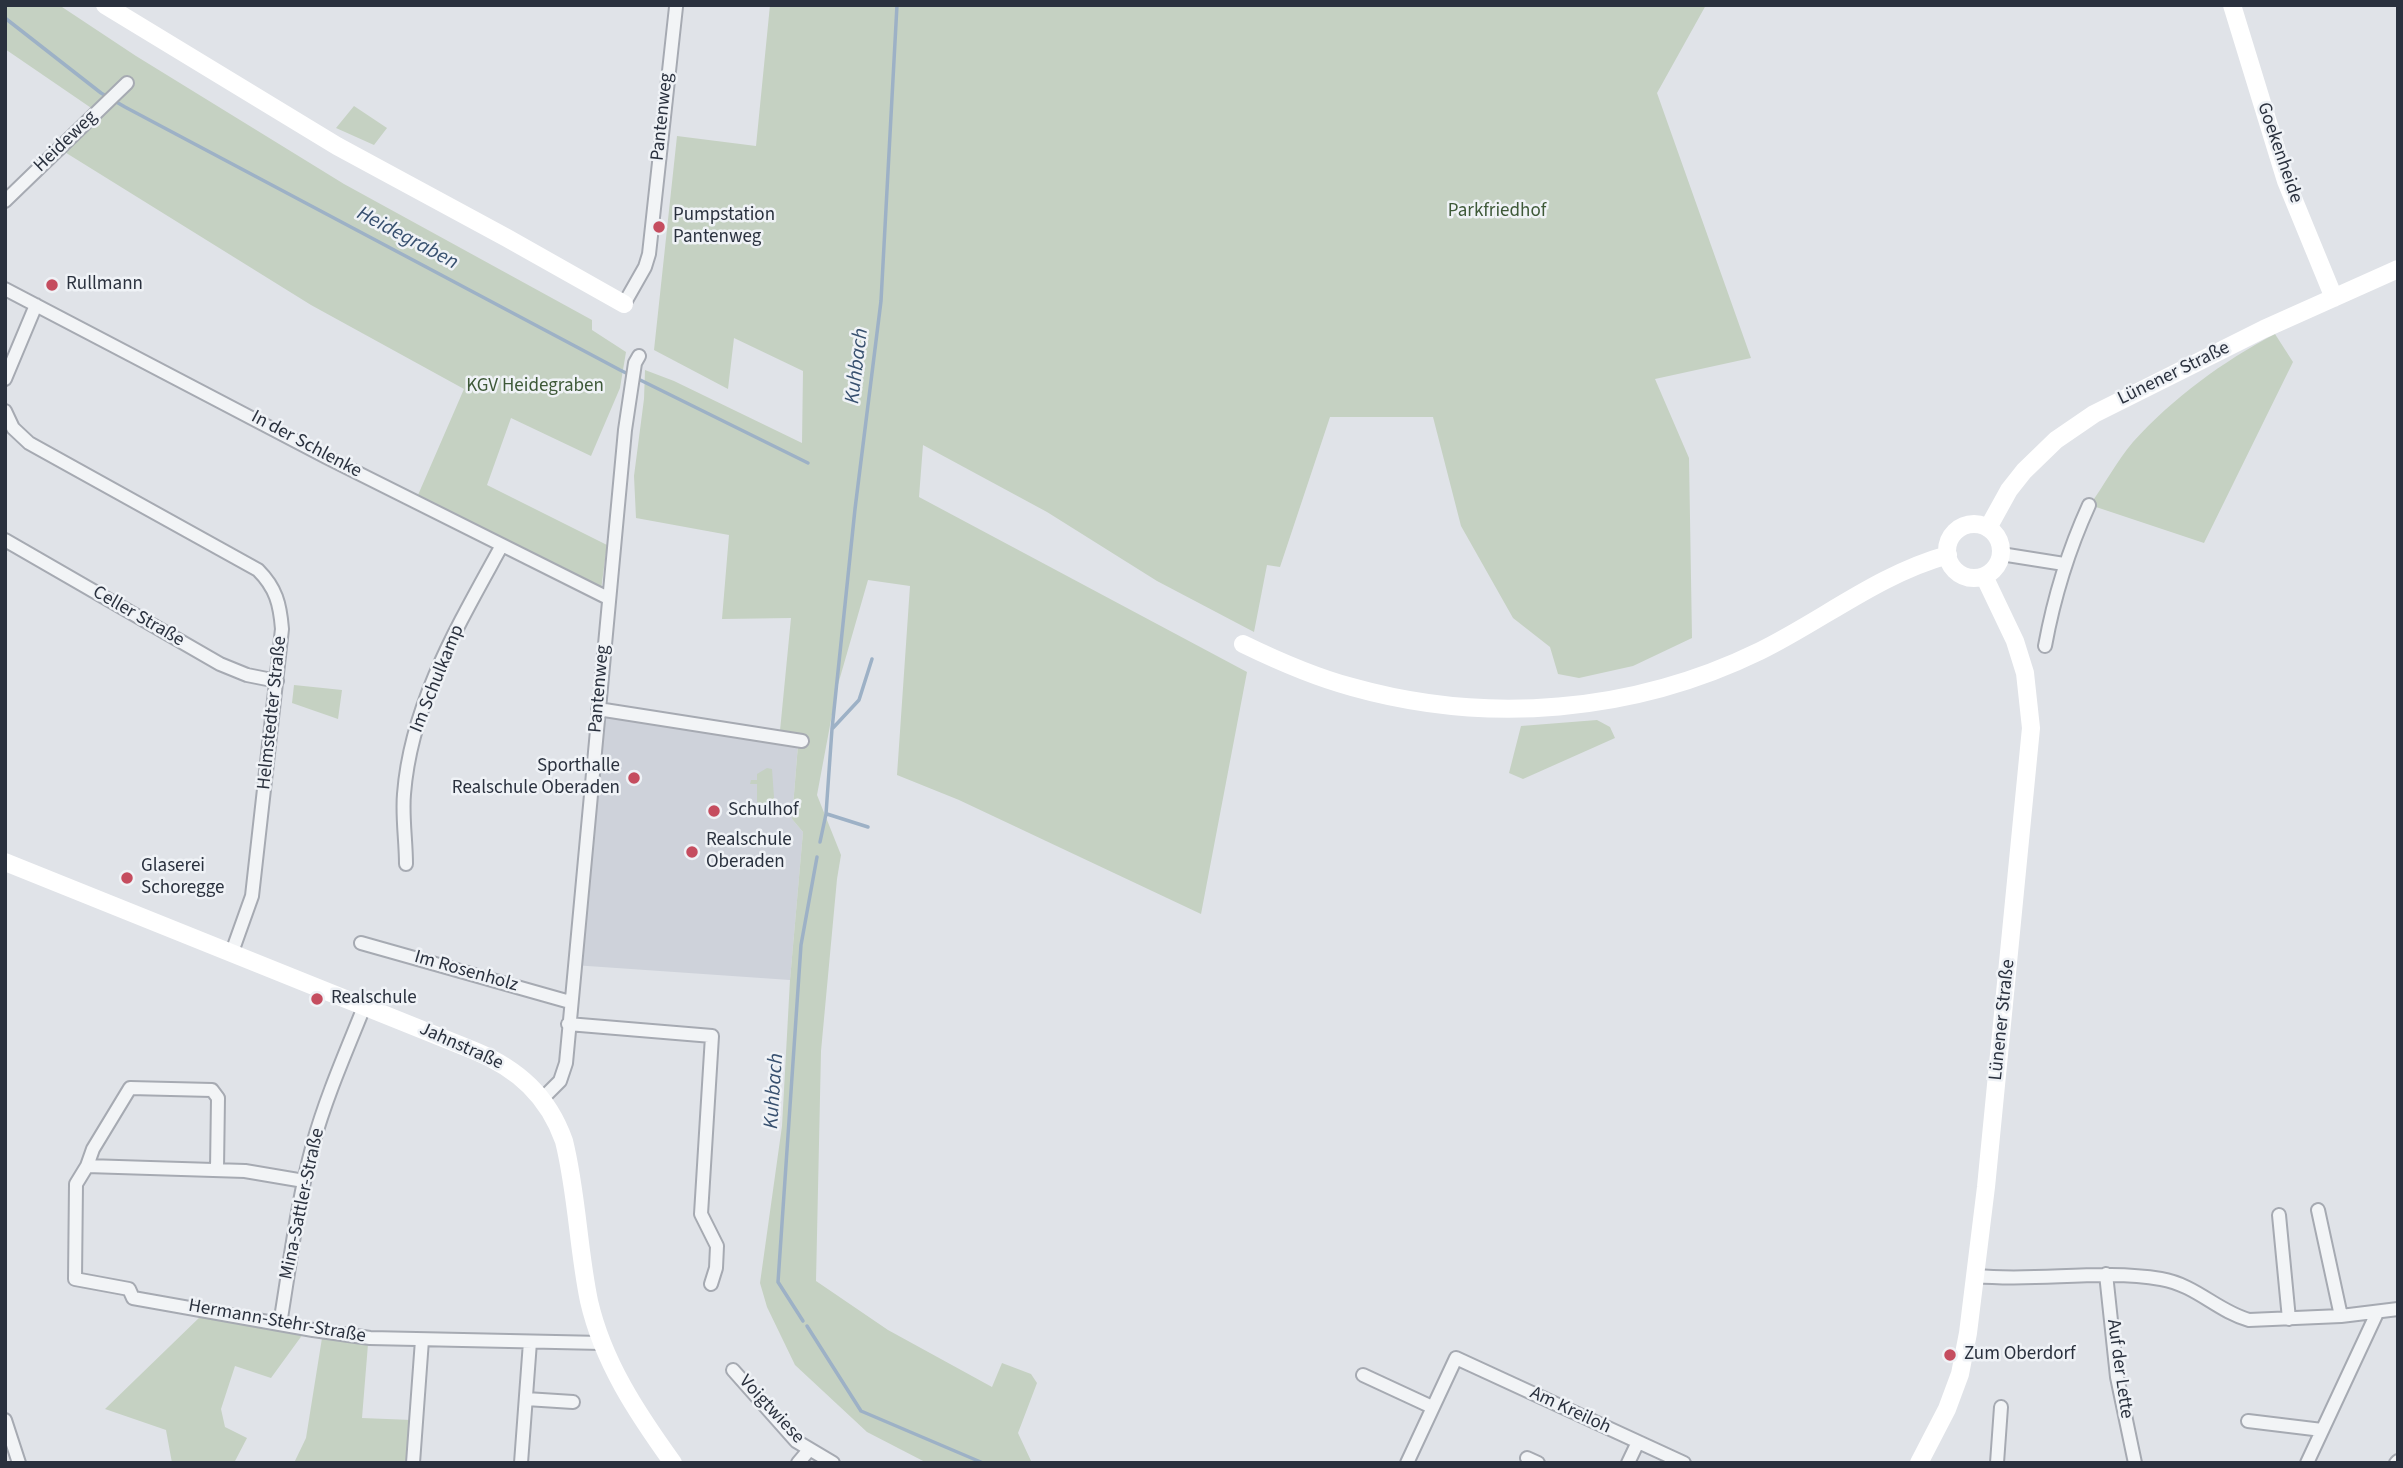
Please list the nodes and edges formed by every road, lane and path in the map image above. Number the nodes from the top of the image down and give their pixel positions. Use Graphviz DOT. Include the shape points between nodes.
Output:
graph roads {
  1 [pos="105,5"];
  2 [pos="2232,5"];
  3 [pos="676,7"];
  4 [pos="127,83"];
  5 [pos="5,201"];
  6 [pos="2398,269"];
  7 [pos="5,289"];
  8 [pos="2333,299"];
  9 [pos="624,304"];
  10 [pos="36,305"];
  11 [pos="637,362"];
  12 [pos="5,379"];
  13 [pos="5,411"];
  14 [pos="9,430"];
  15 [pos="2089,505"];
  16 [pos="1988,527"];
  17 [pos="5,540"];
  18 [pos="502,545"];
  19 [pos="2001,554"];
  20 [pos="1948,555"];
  21 [pos="2064,564"];
  22 [pos="1984,576"];
  23 [pos="608,598"];
  24 [pos="1243,645"];
  25 [pos="2045,646"];
  26 [pos="277,681"];
  27 [pos="598,709"];
  28 [pos="802,741"];
  29 [pos="5,862"];
  30 [pos="407,864"];
  31 [pos="361,943"];
  32 [pos="232,952"];
  33 [pos="570,1002"];
  34 [pos="364,1007"];
  35 [pos="568,1024"];
  36 [pos="542,1098"];
  37 [pos="87,1166"];
  38 [pos="217,1169"];
  39 [pos="304,1181"];
  40 [pos="2318,1210"];
  41 [pos="2279,1216"];
  42 [pos="2106,1274"];
  43 [pos="1976,1276"];
  44 [pos="711,1284"];
  45 [pos="2398,1309"];
  46 [pos="2377,1313"];
  47 [pos="2341,1316"];
  48 [pos="2289,1320"];
  49 [pos="280,1324"];
  50 [pos="422,1340"];
  51 [pos="530,1342"];
  52 [pos="602,1343"];
  53 [pos="733,1370"];
  54 [pos="1363,1376"];
  55 [pos="526,1399"];
  56 [pos="573,1402"];
  57 [pos="1432,1407"];
  58 [pos="2001,1407"];
  59 [pos="5,1420"];
  60 [pos="2248,1421"];
  61 [pos="2322,1430"];
  62 [pos="1638,1441"];
  63 [pos="809,1450"];
  64 [pos="19,1463"];
  65 [pos="413,1463"];
  66 [pos="521,1463"];
  67 [pos="673,1463"];
  68 [pos="798,1463"];
  69 [pos="833,1463"];
  70 [pos="1407,1463"];
  71 [pos="1628,1463"];
  72 [pos="1684,1463"];
  73 [pos="1919,1463"];
  74 [pos="1997,1463"];
  75 [pos="2135,1463"];
  76 [pos="2307,1463"];
  1 -- 9 [label="main road" via="337,146"];
  2 -- 8 [label="main road, Goekenheide" via="2286,181"];
  3 -- 9 [label="street, Pantenweg" via="649,254"];
  4 -- 5 [label="street, Heideweg"];
  6 -- 8 [label="main road, Lünener Straße"];
  7 -- 10 [label="street, In der Schlenke"];
  8 -- 16 [label="main road, Lünener Straße" via="2094,414 2056,440 2024,471"];
  10 -- 12 [label="street"];
  10 -- 18 [label="street, In der Schlenke"];
  11 -- 23 [label="street, Pantenweg" via="625,430"];
  13 -- 14 [label="street, Helmstedter Straße"];
  14 -- 26 [label="street, Helmstedter Straße" via="258,570 279,602 282,629"];
  15 -- 21 [label="street"];
  16 -- 19 [label="main road" via="2000,542"];
  16 -- 20 [label="main road" via="1972,524 1961,528 1950,539"];
  17 -- 26 [label="street, Celler Straße" via="203,654 247,676"];
  18 -- 23 [label="street, In der Schlenke"];
  18 -- 30 [label="street, Im Schulkamp" via="462,618 420,715 404,794"];
  19 -- 21 [label="street"];
  19 -- 22 [label="main road" via="1998,565"];
  20 -- 22 [label="main road" via="1961,574"];
  20 -- 24 [label="main road" via="1907,569 1774,644 1723,667 1663,689 1582,705 1483,708 1380,694 1318,676"];
  21 -- 25 [label="street"];
  22 -- 43 [label="main road, Lünener Straße" via="2025,673 2031,728"];
  23 -- 27 [label="street, Pantenweg"];
  26 -- 32 [label="street, Helmstedter Straße" via="252,896"];
  27 -- 28 [label="street"];
  27 -- 33 [label="street, Pantenweg"];
  29 -- 32 [label="main road, Jahnstraße"];
  31 -- 33 [label="street, Im Rosenholz"];
  32 -- 34 [label="main road, Jahnstraße"];
  33 -- 35 [label="street, Pantenweg"];
  34 -- 36 [label="main road, Jahnstraße" via="503,1064"];
  34 -- 39 [label="street, Mina-Sattler-Straße" via="326,1104"];
  35 -- 36 [label="street, Pantenweg" via="565,1071"];
  35 -- 44 [label="street" via="712,1036 701,1214 717,1246"];
  36 -- 52 [label="main road, Jahnstraße" via="559,1126 568,1159 590,1302"];
  37 -- 38 [label="street"];
  37 -- 38 [label="street" via="130,1088 212,1090 218,1098"];
  37 -- 49 [label="street, Hermann-Stehr-Straße" via="76,1184 75,1279 130,1289 133,1298"];
  38 -- 39 [label="street"];
  39 -- 49 [label="street, Mina-Sattler-Straße"];
  40 -- 47 [label="street"];
  41 -- 48 [label="street"];
  42 -- 43 [label="street"];
  42 -- 48 [label="street" via="2181,1284 2249,1320"];
  42 -- 75 [label="street, Auf der Lette" via="2119,1388"];
  43 -- 73 [label="main road, Lünener Straße" via="1957,1382"];
  45 -- 46 [label="street"];
  46 -- 47 [label="street"];
  46 -- 61 [label="street"];
  47 -- 48 [label="street"];
  49 -- 50 [label="street, Hermann-Stehr-Straße"];
  50 -- 51 [label="street, Hermann-Stehr-Straße"];
  50 -- 65 [label="street"];
  51 -- 52 [label="street, Hermann-Stehr-Straße"];
  51 -- 55 [label="street"];
  52 -- 67 [label="main road, Jahnstraße" via="629,1398"];
  53 -- 63 [label="street, Voigtwiese"];
  54 -- 57 [label="street"];
  55 -- 56 [label="street"];
  55 -- 66 [label="street"];
  57 -- 62 [label="street, Am Kreiloh" via="1455,1358"];
  57 -- 70 [label="street"];
  58 -- 74 [label="street"];
  59 -- 64 [label="street"];
  60 -- 61 [label="street"];
  61 -- 76 [label="street"];
  62 -- 71 [label="street"];
  62 -- 72 [label="street, Am Kreiloh"];
  63 -- 68 [label="street, Voigtwiese"];
  63 -- 69 [label="street, Voigtwiese"];
}
